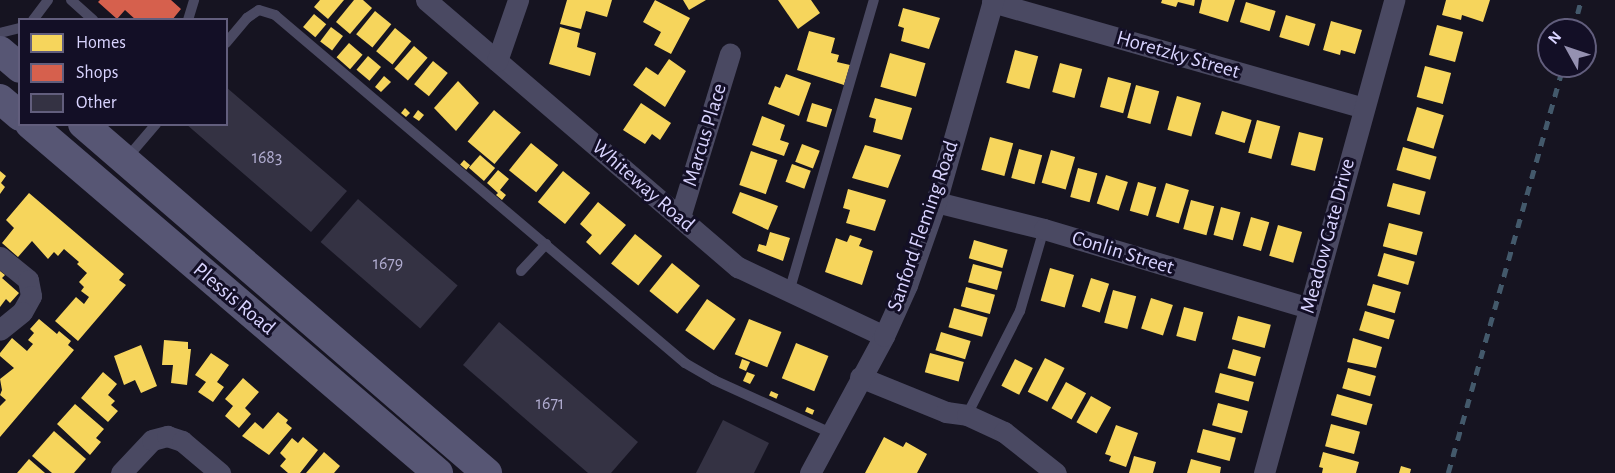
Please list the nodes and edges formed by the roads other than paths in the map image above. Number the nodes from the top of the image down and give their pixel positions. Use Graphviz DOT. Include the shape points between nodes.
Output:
graph roads {
  1 [pos="48,0"];
  2 [pos="71,0"];
  3 [pos="194,0"];
  4 [pos="426,0"];
  5 [pos="518,0"];
  6 [pos="874,0"];
  7 [pos="1394,0"];
  8 [pos="993,1"];
  9 [pos="34,18"];
  10 [pos="91,18"];
  11 [pos="189,18"];
  12 [pos="18,28"];
  13 [pos="0,33"];
  14 [pos="228,41"];
  15 [pos="0,51"];
  16 [pos="730,53"];
  17 [pos="497,61"];
  18 [pos="18,66"];
  19 [pos="0,99"];
  20 [pos="1363,108"];
  21 [pos="18,114"];
  22 [pos="32,126"];
  23 [pos="150,126"];
  24 [pos="105,141"];
  25 [pos="936,202"];
  26 [pos="680,217"];
  27 [pos="1044,229"];
  28 [pos="546,244"];
  29 [pos="0,257"];
  30 [pos="521,271"];
  31 [pos="789,292"];
  32 [pos="1309,308"];
  33 [pos="0,330"];
  34 [pos="884,336"];
  35 [pos="860,377"];
  36 [pos="967,415"];
  37 [pos="831,433"];
  38 [pos="121,473"];
  39 [pos="220,473"];
  40 [pos="438,473"];
  41 [pos="487,473"];
  42 [pos="810,473"];
  43 [pos="1056,473"];
  44 [pos="1264,473"];
  1 -- 9 [label="lane"];
  2 -- 10 [label="lane"];
  3 -- 11 [label="lane"];
  4 -- 17 [label="street, Whiteway Road"];
  5 -- 17 [label="street"];
  6 -- 31 [label="lane"];
  7 -- 20 [label="street, Meadow Gate Drive"];
  8 -- 20 [label="street, Horetzky Street"];
  8 -- 25 [label="street, Sanford Fleming Road"];
  12 -- 13 [label="lane"];
  14 -- 28 [label="lane" via="252,14 269,11"];
  15 -- 18 [label="main road"];
  16 -- 26 [label="street, Marcus Place"];
  17 -- 26 [label="street, Whiteway Road"];
  19 -- 21 [label="main road"];
  20 -- 32 [label="street, Meadow Gate Drive"];
  22 -- 40 [label="main road, Plessis Road"];
  23 -- 24 [label="lane"];
  24 -- 41 [label="main road, Plessis Road"];
  25 -- 27 [label="street, Conlin Street"];
  25 -- 34 [label="street, Sanford Fleming Road"];
  26 -- 31 [label="street, Whiteway Road" via="738,267"];
  27 -- 32 [label="street, Conlin Street"];
  27 -- 36 [label="lane" via="1020,310"];
  28 -- 30 [label="lane"];
  28 -- 37 [label="lane" via="686,363 714,380"];
  29 -- 33 [label="street" via="28,280 31,296 22,312"];
  31 -- 34 [label="street, Whiteway Road"];
  32 -- 44 [label="street, Meadow Gate Drive"];
  34 -- 35 [label="street, Sanford Fleming Road"];
  35 -- 36 [label="street" via="946,412"];
  35 -- 37 [label="street, Sanford Fleming Road"];
  36 -- 43 [label="street" via="1004,432"];
  37 -- 42 [label="street, Sanford Fleming Road"];
  38 -- 39 [label="street" via="152,440 167,436 182,441"];
}
